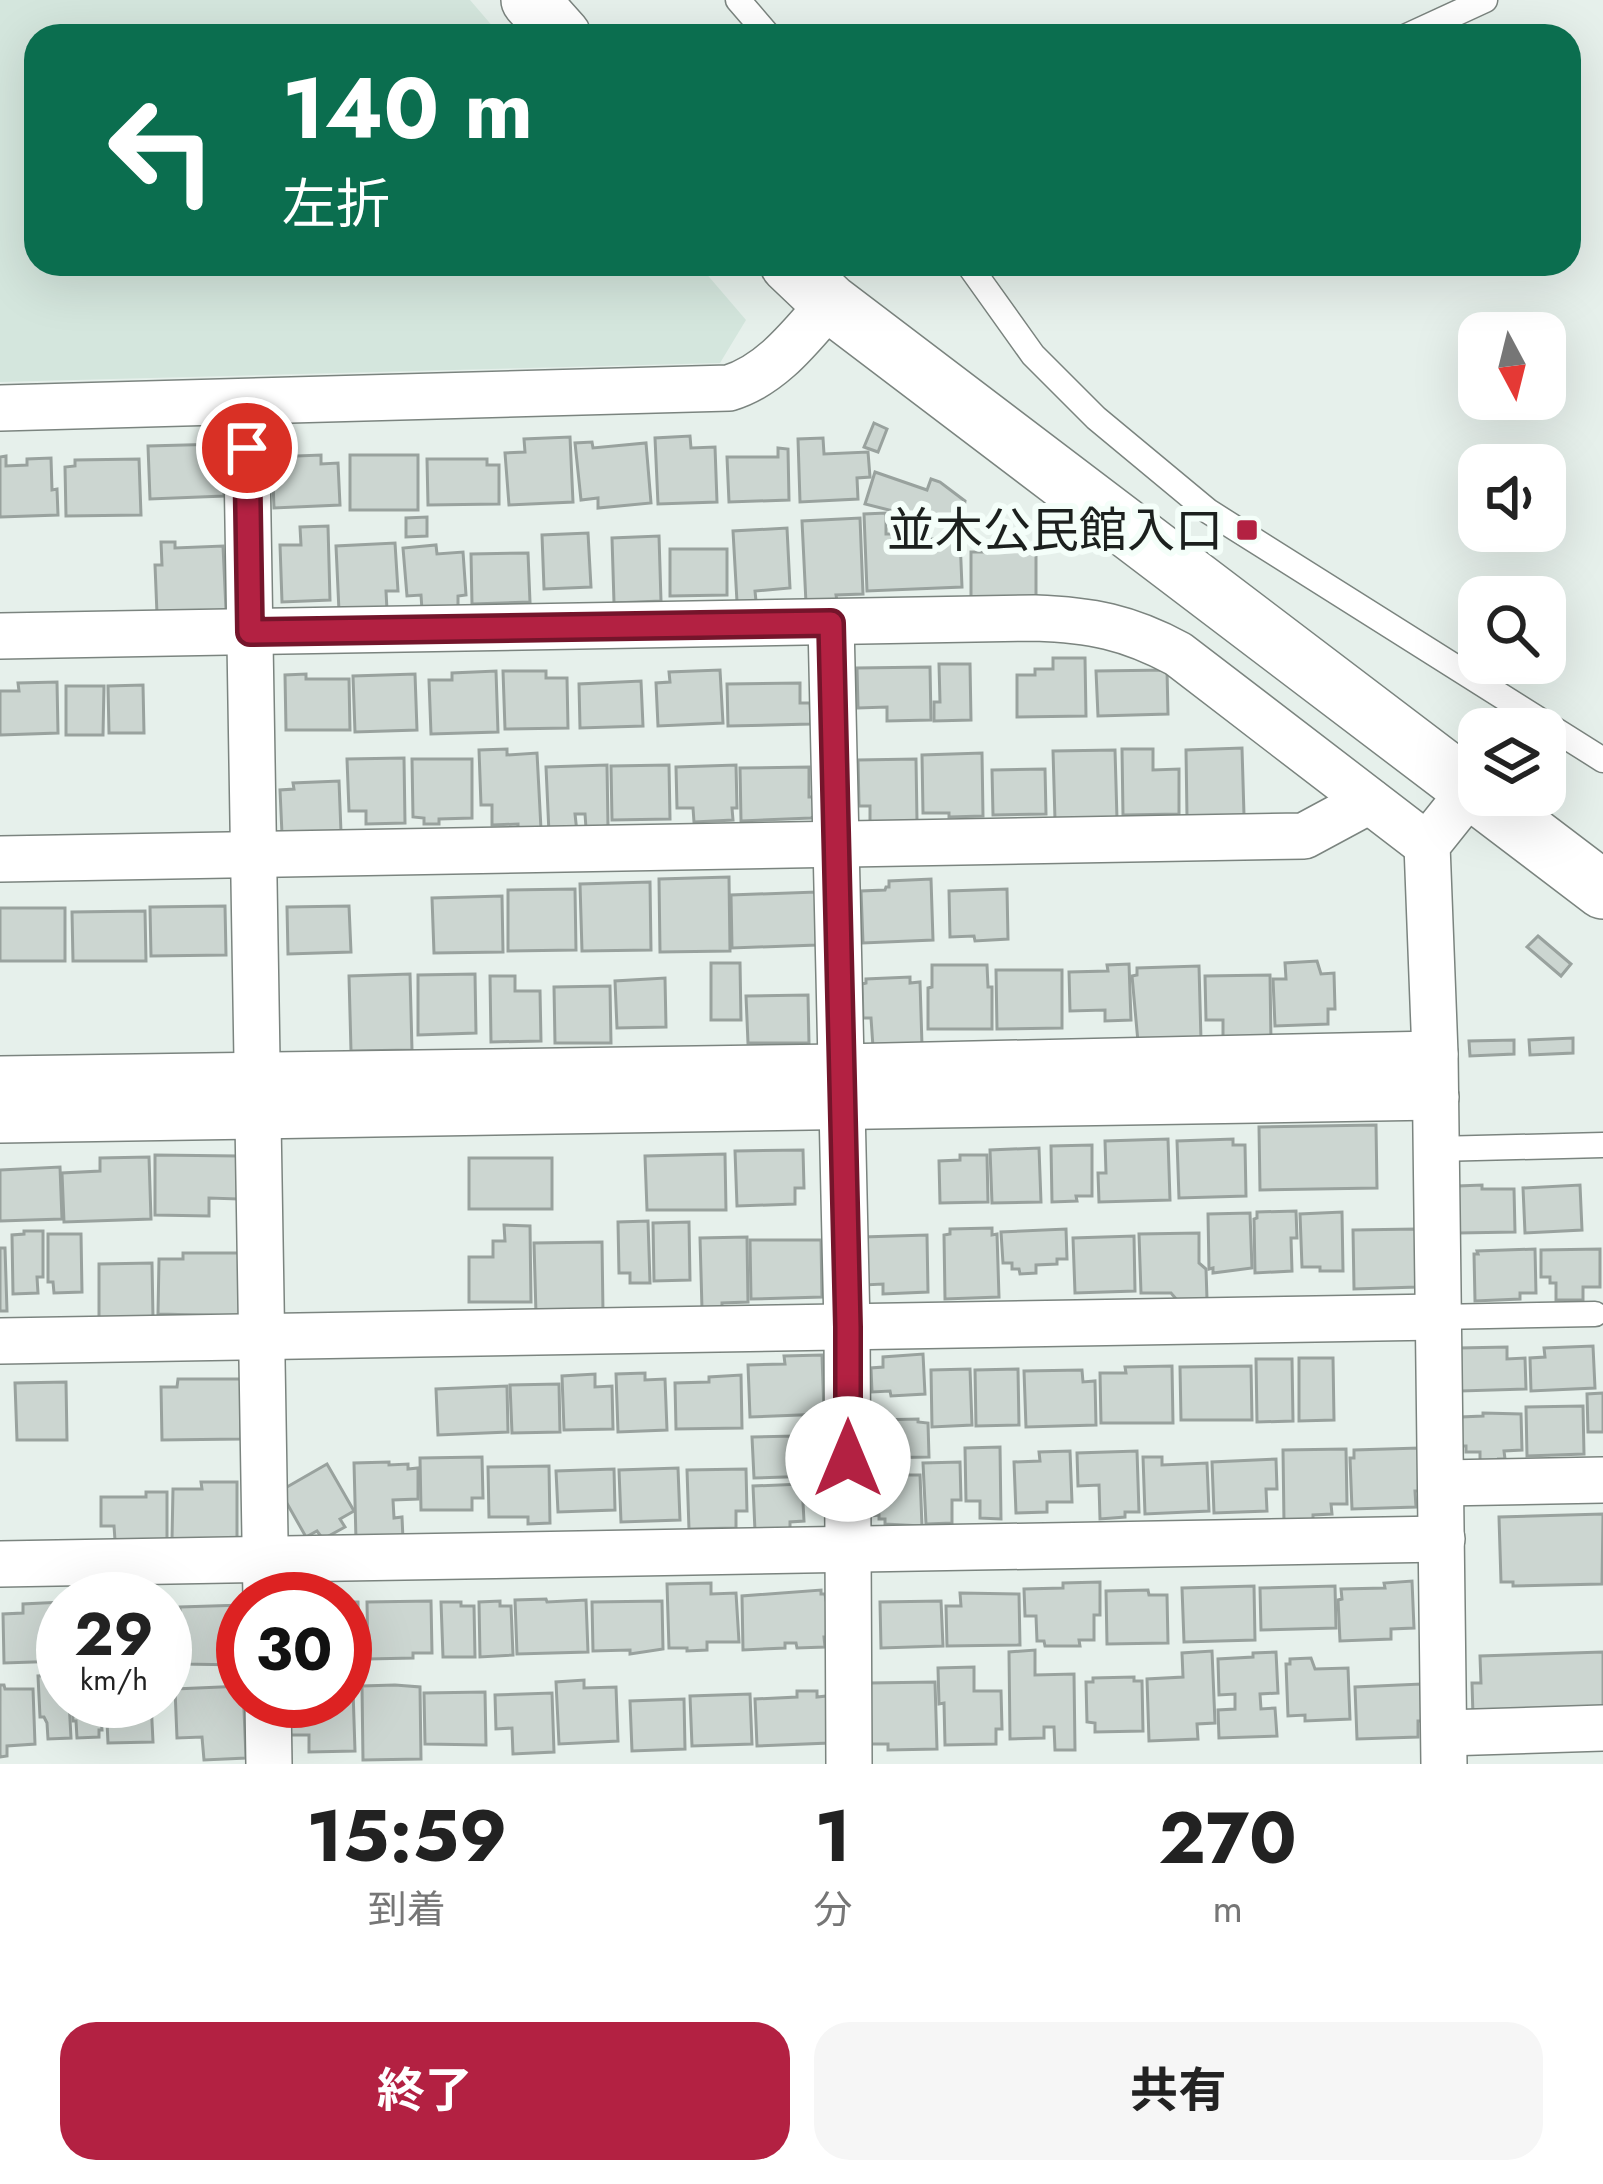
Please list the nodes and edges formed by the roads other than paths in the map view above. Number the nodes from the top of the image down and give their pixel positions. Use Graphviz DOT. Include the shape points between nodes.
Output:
graph roads {
  1 [pos="530,0"];
  2 [pos="738,0"];
  3 [pos="1485,0"];
  4 [pos="551,24"];
  5 [pos="759,24"];
  6 [pos="1434,24"];
  7 [pos="802,276"];
  8 [pos="977,276"];
  9 [pos="830,303"];
  10 [pos="246,402"];
  11 [pos="0,408"];
  12 [pos="831,623"];
  13 [pos="250,632"];
  14 [pos="0,636"];
  15 [pos="1603,760"];
  16 [pos="1458,779"];
  17 [pos="1369,802"];
  18 [pos="1458,807"];
  19 [pos="1506,816"];
  20 [pos="836,845"];
  21 [pos="1426,845"];
  22 [pos="255,855"];
  23 [pos="0,859"];
  24 [pos="1603,890"];
  25 [pos="1435,1075"];
  26 [pos="0,1079"];
  27 [pos="841,1087"];
  28 [pos="259,1095"];
  29 [pos="0,1120"];
  30 [pos="1603,1145"];
  31 [pos="1436,1149"];
  32 [pos="1595,1314"];
  33 [pos="1438,1317"];
  34 [pos="848,1327"];
  35 [pos="262,1337"];
  36 [pos="0,1341"];
  37 [pos="1603,1480"];
  38 [pos="1442,1483"];
  39 [pos="1442,1539"];
  40 [pos="848,1547"];
  41 [pos="0,1564"];
  42 [pos="266,1572"];
  43 [pos="372,1573"];
  44 [pos="216,1576"];
  45 [pos="268,1728"];
  46 [pos="1603,1728"];
  47 [pos="1438,1756"];
  48 [pos="269,1764"];
  49 [pos="849,1764"];
  1 -- 4 [label="street"];
  2 -- 5 [label="lane"];
  3 -- 6 [label="lane"];
  7 -- 9 [label="street"];
  8 -- 15 [label="lane" via="1033,355 1208,511"];
  9 -- 10 [label="street" via="751,382 729,388"];
  9 -- 16 [label="street"];
  10 -- 11 [label="street"];
  10 -- 13 [label="street"];
  12 -- 13 [label="street"];
  12 -- 17 [label="street" via="1035,618 1118,627 1178,655"];
  12 -- 20 [label="street"];
  13 -- 14 [label="street"];
  13 -- 22 [label="street"];
  17 -- 20 [label="street" via="1304,836"];
  17 -- 21 [label="street"];
  18 -- 21 [label="street"];
  19 -- 24 [label="street"];
  20 -- 22 [label="street"];
  20 -- 27 [label="street"];
  21 -- 25 [label="street"];
  22 -- 23 [label="street"];
  22 -- 28 [label="street"];
  25 -- 27 [label="street"];
  25 -- 31 [label="street"];
  26 -- 28 [label="street"];
  27 -- 28 [label="street"];
  27 -- 34 [label="street"];
  28 -- 29 [label="street"];
  28 -- 35 [label="street"];
  30 -- 31 [label="lane"];
  31 -- 33 [label="street"];
  32 -- 33 [label="lane"];
  33 -- 34 [label="street"];
  33 -- 38 [label="street"];
  34 -- 35 [label="street"];
  34 -- 40 [label="street"];
  35 -- 36 [label="street"];
  35 -- 42 [label="street"];
  37 -- 38 [label="street"];
  38 -- 39 [label="street"];
  39 -- 40 [label="street"];
  39 -- 47 [label="street"];
  40 -- 43 [label="street"];
  40 -- 49 [label="street"];
  41 -- 44 [label="street"];
  45 -- 48 [label="street"];
  46 -- 47 [label="street"];
}
